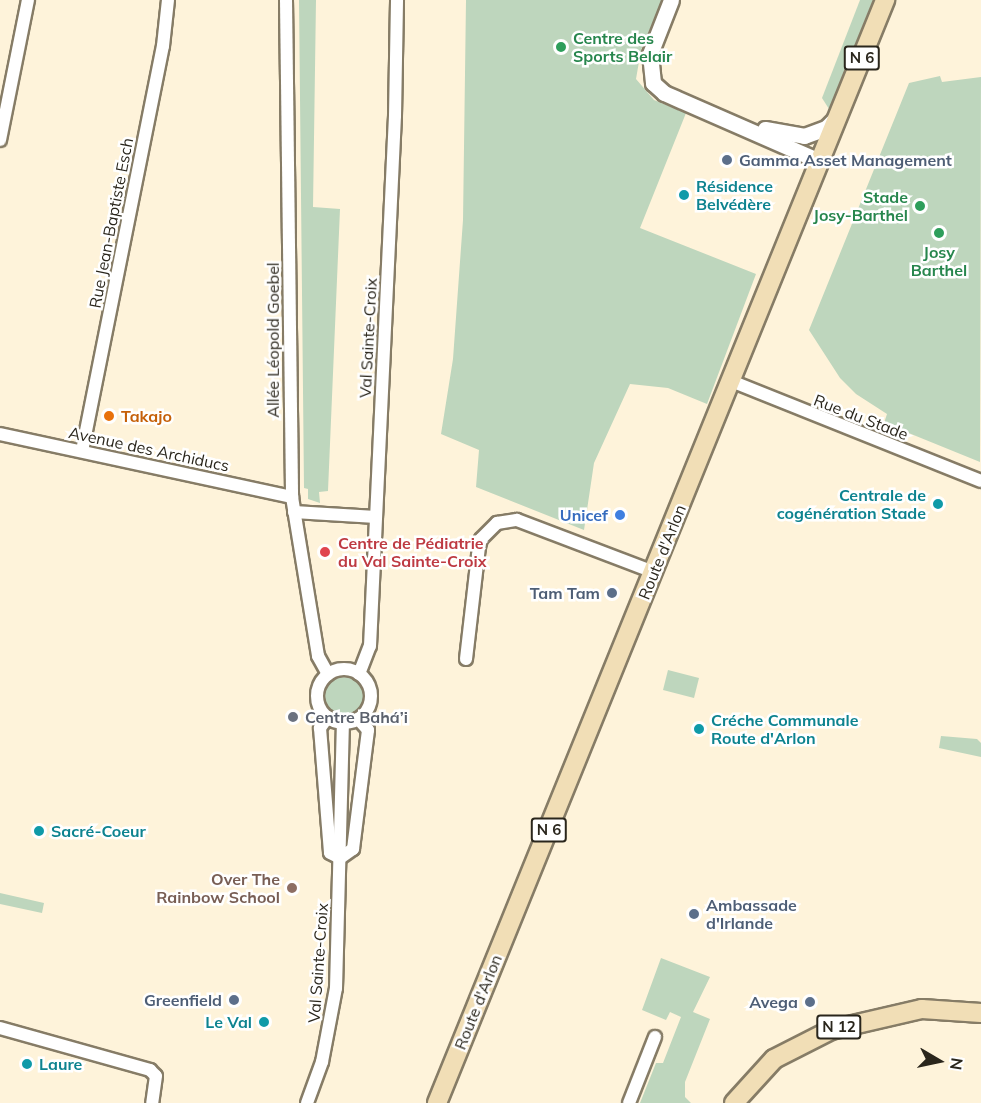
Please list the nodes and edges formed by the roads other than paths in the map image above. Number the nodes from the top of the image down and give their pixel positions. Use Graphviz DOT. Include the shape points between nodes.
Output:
graph roads {
  1 [pos="28,0"];
  2 [pos="168,0"];
  3 [pos="286,0"];
  4 [pos="397,0"];
  5 [pos="671,0"];
  6 [pos="885,0"];
  7 [pos="710,112"];
  8 [pos="838,116"];
  9 [pos="0,141"];
  10 [pos="820,161"];
  11 [pos="731,381"];
  12 [pos="0,434"];
  13 [pos="81,451"];
  14 [pos="981,481"];
  15 [pos="292,497"];
  16 [pos="294,512"];
  17 [pos="376,517"];
  18 [pos="654,572"];
  19 [pos="466,659"];
  20 [pos="328,674"];
  21 [pos="359,674"];
  22 [pos="328,717"];
  23 [pos="358,719"];
  24 [pos="343,723"];
  25 [pos="340,858"];
  26 [pos="975,1012"];
  27 [pos="0,1029"];
  28 [pos="655,1037"];
  29 [pos="152,1103"];
  30 [pos="307,1103"];
  31 [pos="437,1103"];
  32 [pos="629,1103"];
  33 [pos="734,1103"];
  1 -- 9 [label="street"];
  2 -- 13 [label="street, Rue Jean-Baptiste Esch" via="163,46"];
  3 -- 15 [label="street, Allée Léopold Goebel"];
  4 -- 17 [label="street, Val Sainte-Croix"];
  5 -- 7 [label="street" via="650,54 653,82 664,93"];
  6 -- 8 [label="main road, Route d'Arlon / N 6"];
  7 -- 8 [label="street" via="804,136 826,128"];
  7 -- 10 [label="street"];
  8 -- 10 [label="main road, Route d'Arlon / N 6"];
  10 -- 11 [label="main road, Route d'Arlon / N 6"];
  11 -- 14 [label="street, Rue du Stade"];
  11 -- 18 [label="main road, Route d'Arlon / N 6"];
  12 -- 13 [label="street, Avenue des Archiducs"];
  13 -- 15 [label="street, Avenue des Archiducs"];
  15 -- 16 [label="street, Allée Léopold Goebel"];
  16 -- 17 [label="street"];
  16 -- 20 [label="street, Allée Léopold Goebel" via="318,656"];
  17 -- 21 [label="street, Val Sainte-Croix" via="370,656"];
  18 -- 19 [label="street" via="517,520 497,523 478,547"];
  18 -- 31 [label="main road, Route d'Arlon / N 6"];
  20 -- 21 [label="street" via="344,669"];
  20 -- 22 [label="street" via="318,690 321,710"];
  21 -- 23 [label="street" via="370,691 366,711"];
  22 -- 24 [label="street"];
  22 -- 25 [label="street, Val Sainte-Croix" via="320,728 330,854"];
  23 -- 24 [label="street"];
  23 -- 25 [label="street" via="368,730 353,849"];
  24 -- 25 [label="street, Val Sainte-Croix"];
  25 -- 30 [label="street, Val Sainte-Croix" via="334,1010"];
  26 -- 33 [label="main road, N 12" via="922,1009 831,1030 774,1059"];
  27 -- 29 [label="street" via="150,1070 156,1076"];
  28 -- 32 [label="street"];
}
